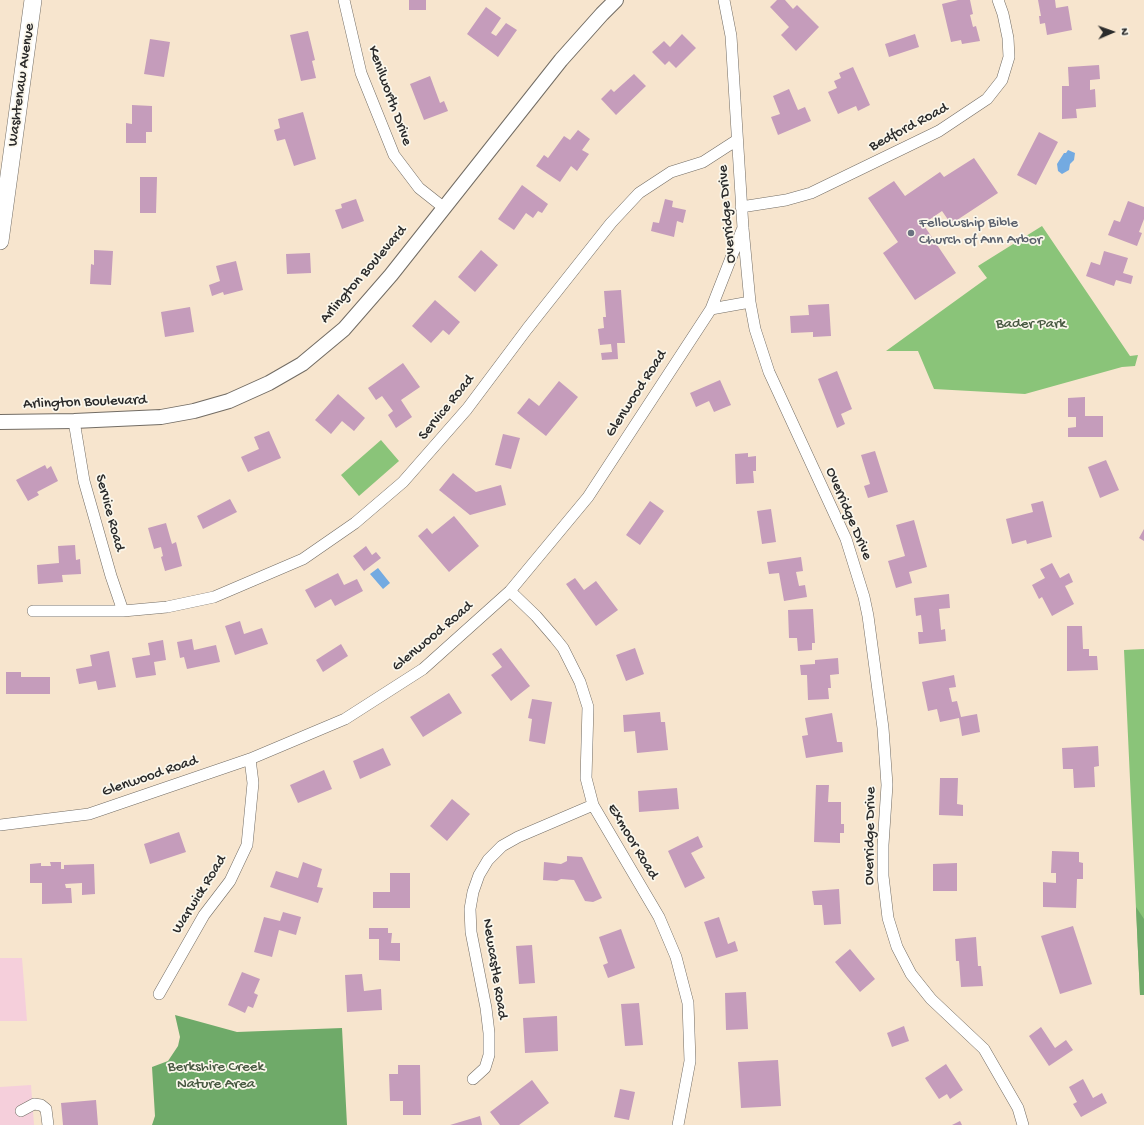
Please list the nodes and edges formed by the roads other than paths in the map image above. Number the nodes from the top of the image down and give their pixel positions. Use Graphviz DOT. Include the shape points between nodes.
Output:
graph roads {
  1 [pos="33,0"];
  2 [pos="344,0"];
  3 [pos="616,0"];
  4 [pos="724,0"];
  5 [pos="998,0"];
  6 [pos="737,140"];
  7 [pos="443,207"];
  8 [pos="741,207"];
  9 [pos="743,228"];
  10 [pos="0,241"];
  11 [pos="750,302"];
  12 [pos="710,309"];
  13 [pos="74,421"];
  14 [pos="0,422"];
  15 [pos="510,591"];
  16 [pos="33,611"];
  17 [pos="123,611"];
  18 [pos="250,759"];
  19 [pos="593,805"];
  20 [pos="0,825"];
  21 [pos="158,994"];
  22 [pos="473,1079"];
  23 [pos="21,1111"];
  24 [pos="48,1125"];
  25 [pos="678,1125"];
  26 [pos="1023,1125"];
  1 -- 10 [label="main road, Washtenaw Avenue"];
  2 -- 7 [label="street, Kenilworth Drive" via="361,73 394,155 419,188"];
  3 -- 7 [label="street, Arlington Boulevard" via="561,60"];
  4 -- 6 [label="street, Overridge Drive" via="731,36"];
  5 -- 8 [label="street, Bedford Road" via="1008,38 1008,57 1002,80 987,99 939,131 811,193"];
  6 -- 8 [label="street, Overridge Drive"];
  6 -- 17 [label="street, Service Road" via="703,162 671,172 639,193 610,223 467,409 403,482 355,522 302,559 214,597 167,607"];
  7 -- 13 [label="street, Arlington Boulevard" via="391,275 344,329 299,366 229,401 194,411 161,417"];
  8 -- 9 [label="street, Overridge Drive"];
  9 -- 11 [label="street, Overridge Drive"];
  9 -- 12 [label="street, Glenwood Road"];
  11 -- 12 [label="street"];
  11 -- 26 [label="street, Overridge Drive" via="755,329 769,372 846,539 865,604 883,728 887,785 883,876 888,918 911,974 931,999 984,1049 1018,1108"];
  12 -- 15 [label="street, Glenwood Road" via="588,497"];
  13 -- 14 [label="street, Arlington Boulevard"];
  13 -- 17 [label="street, Service Road" via="84,480"];
  15 -- 18 [label="street, Glenwood Road" via="423,669 345,720"];
  15 -- 19 [label="street, Exmoor Road" via="536,616 563,648 580,682 588,707 586,778"];
  16 -- 17 [label="street, Service Road"];
  18 -- 20 [label="street, Glenwood Road" via="89,814"];
  18 -- 21 [label="street, Warwick Road" via="253,784 247,845 230,880 204,915"];
  19 -- 22 [label="street, Newcastle Road" via="502,846 488,860 479,876 473,892 470,917 486,1008 489,1056 485,1068"];
  19 -- 25 [label="street, Exmoor Road" via="659,917 676,957 688,1003 690,1061"];
  23 -- 24 [label="street" via="34,1104 41,1105 46,1108"];
}
